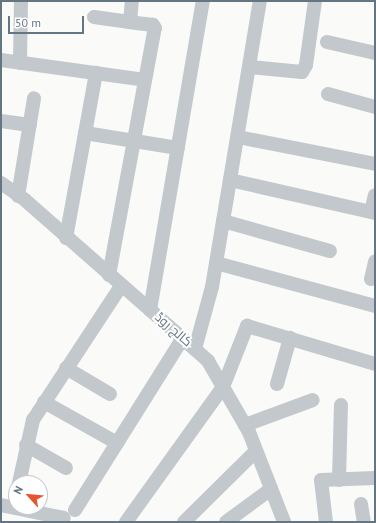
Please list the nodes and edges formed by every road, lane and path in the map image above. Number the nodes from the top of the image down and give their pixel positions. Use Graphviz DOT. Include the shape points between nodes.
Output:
graph roads {
  1 [pos="21,1"];
  2 [pos="132,1"];
  3 [pos="203,1"];
  4 [pos="260,1"];
  5 [pos="315,1"];
  6 [pos="94,16"];
  7 [pos="130,22"];
  8 [pos="327,42"];
  9 [pos="375,53"];
  10 [pos="1,60"];
  11 [pos="20,63"];
  12 [pos="250,67"];
  13 [pos="96,73"];
  14 [pos="145,80"];
  15 [pos="328,94"];
  16 [pos="34,98"];
  17 [pos="375,107"];
  18 [pos="1,121"];
  19 [pos="30,125"];
  20 [pos="85,133"];
  21 [pos="238,137"];
  22 [pos="133,141"];
  23 [pos="178,148"];
  24 [pos="375,164"];
  25 [pos="230,180"];
  26 [pos="1,183"];
  27 [pos="375,195"];
  28 [pos="18,196"];
  29 [pos="373,212"];
  30 [pos="223,221"];
  31 [pos="66,238"];
  32 [pos="330,251"];
  33 [pos="375,261"];
  34 [pos="216,263"];
  35 [pos="109,275"];
  36 [pos="370,279"];
  37 [pos="121,286"];
  38 [pos="375,306"];
  39 [pos="150,310"];
  40 [pos="183,338"];
  41 [pos="290,338"];
  42 [pos="195,349"];
  43 [pos="375,364"];
  44 [pos="66,368"];
  45 [pos="277,384"];
  46 [pos="223,387"];
  47 [pos="110,394"];
  48 [pos="313,400"];
  49 [pos="44,402"];
  50 [pos="341,405"];
  51 [pos="245,424"];
  52 [pos="117,443"];
  53 [pos="26,445"];
  54 [pos="256,451"];
  55 [pos="66,468"];
  56 [pos="20,475"];
  57 [pos="375,478"];
  58 [pos="339,480"];
  59 [pos="271,489"];
  60 [pos="361,504"];
  61 [pos="40,515"];
  62 [pos="50,519"];
  63 [pos="126,522"];
  64 [pos="184,522"];
  65 [pos="226,522"];
  66 [pos="284,522"];
  67 [pos="326,522"];
  68 [pos="364,522"];
  1 -- 11 [label="street"];
  2 -- 7 [label="street"];
  3 -- 23 [label="street"];
  4 -- 12 [label="street"];
  5 -- 12 [label="street" via="306,65 302,72"];
  6 -- 7 [label="street"];
  7 -- 14 [label="street" via="154,26"];
  8 -- 9 [label="street"];
  10 -- 11 [label="street"];
  11 -- 13 [label="street"];
  12 -- 21 [label="street"];
  13 -- 14 [label="street"];
  13 -- 20 [label="street"];
  14 -- 22 [label="street"];
  15 -- 17 [label="street"];
  16 -- 19 [label="street"];
  18 -- 19 [label="street"];
  19 -- 28 [label="street"];
  20 -- 22 [label="street"];
  20 -- 31 [label="street"];
  21 -- 24 [label="street"];
  21 -- 25 [label="street"];
  22 -- 23 [label="street"];
  22 -- 35 [label="street"];
  23 -- 39 [label="street"];
  25 -- 29 [label="street"];
  25 -- 30 [label="street"];
  26 -- 28 [label="street, کالج روڈ"];
  27 -- 29 [label="street"];
  28 -- 31 [label="street, کالج روڈ"];
  30 -- 32 [label="street"];
  30 -- 34 [label="street"];
  31 -- 35 [label="street, کالج روڈ"];
  33 -- 36 [label="street"];
  34 -- 38 [label="street"];
  34 -- 42 [label="street"];
  35 -- 37 [label="street, کالج روڈ"];
  37 -- 39 [label="street, کالج روڈ"];
  37 -- 44 [label="street"];
  39 -- 40 [label="street, کالج روڈ"];
  40 -- 42 [label="street, کالج روڈ"];
  40 -- 52 [label="street"];
  41 -- 43 [label="street"];
  41 -- 45 [label="street"];
  41 -- 46 [label="street" via="247,326"];
  42 -- 46 [label="street, کالج روڈ" via="208,361"];
  44 -- 47 [label="street"];
  44 -- 49 [label="street"];
  46 -- 51 [label="street, کالج روڈ"];
  46 -- 63 [label="street"];
  48 -- 51 [label="street"];
  49 -- 52 [label="street"];
  49 -- 53 [label="street" via="33,420"];
  50 -- 58 [label="street"];
  51 -- 54 [label="street, کالج روڈ"];
  52 -- 62 [label="street" via="70,514"];
  53 -- 55 [label="street"];
  53 -- 56 [label="street"];
  54 -- 59 [label="street, کالج روڈ"];
  54 -- 64 [label="street"];
  57 -- 58 [label="street"];
  58 -- 67 [label="street" via="321,480"];
  59 -- 65 [label="street"];
  59 -- 66 [label="street, کالج روڈ"];
  60 -- 68 [label="street"];
  61 -- 62 [label="street"];
}
